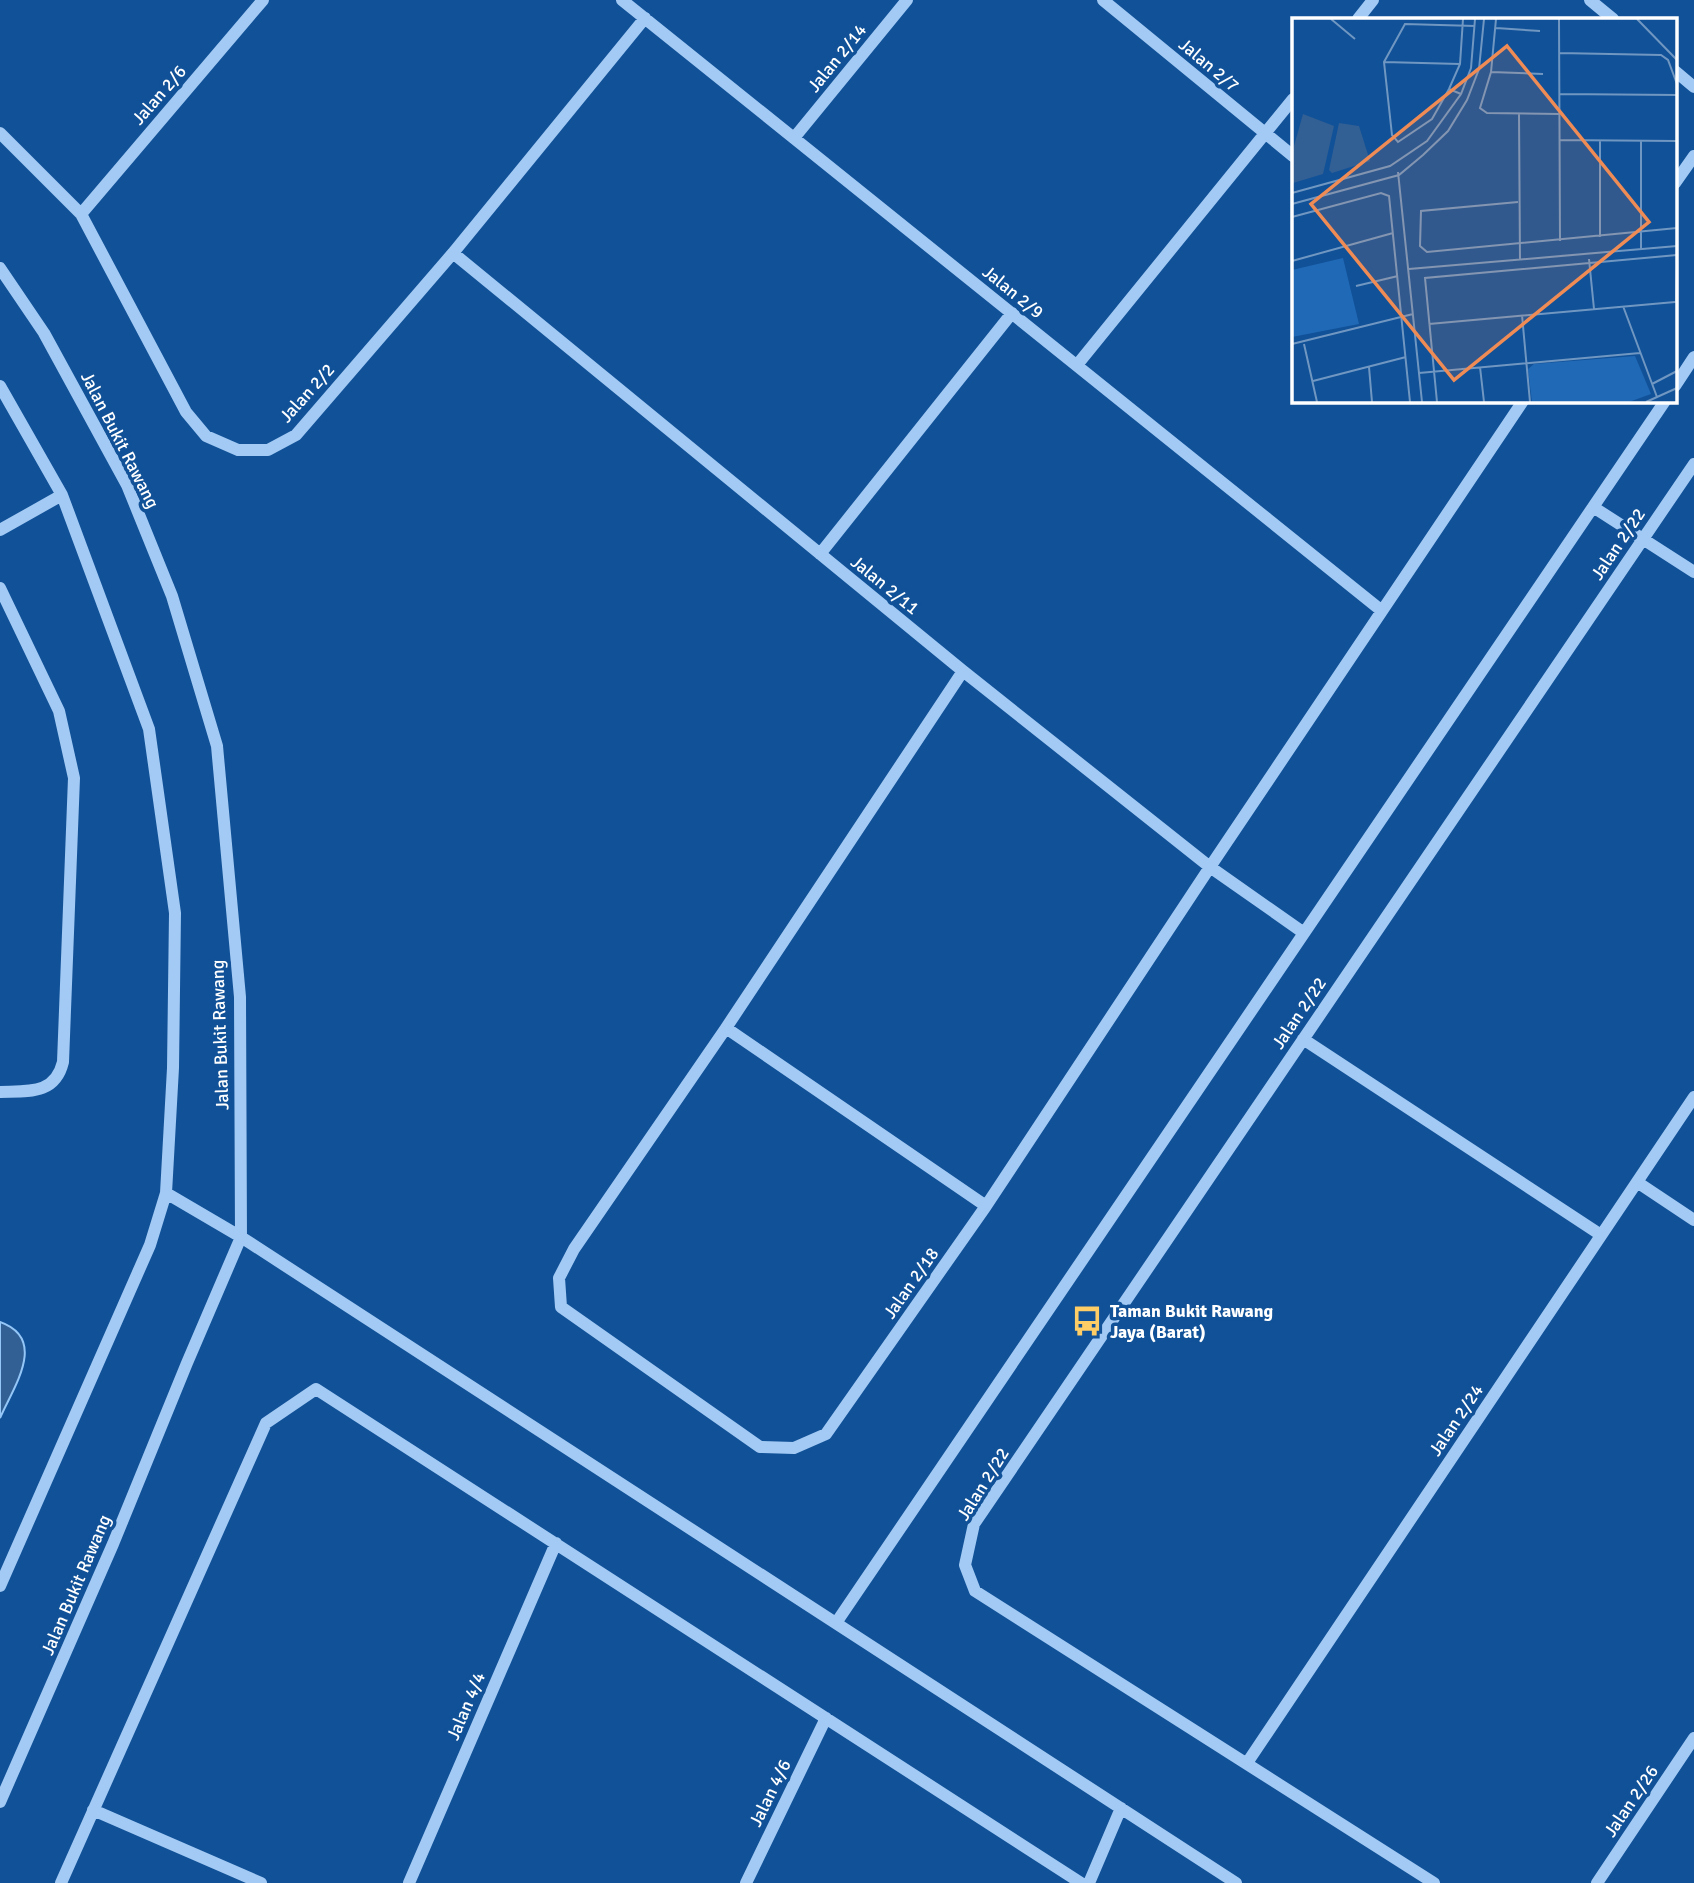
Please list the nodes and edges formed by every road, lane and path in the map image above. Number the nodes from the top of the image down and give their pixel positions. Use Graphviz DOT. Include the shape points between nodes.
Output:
graph roads {
  1 [pos="263,0"];
  2 [pos="622,0"];
  3 [pos="907,0"];
  4 [pos="1103,0"];
  5 [pos="1373,0"];
  6 [pos="1590,0"];
  7 [pos="1359,18"];
  8 [pos="1612,18"];
  9 [pos="645,19"];
  10 [pos="1676,72"];
  11 [pos="1694,86"];
  12 [pos="1292,100"];
  13 [pos="0,133"];
  14 [pos="1266,134"];
  15 [pos="794,138"];
  16 [pos="1292,155"];
  17 [pos="1694,156"];
  18 [pos="1676,182"];
  19 [pos="81,214"];
  20 [pos="453,253"];
  21 [pos="0,268"];
  22 [pos="1012,313"];
  23 [pos="1694,357"];
  24 [pos="1076,365"];
  25 [pos="1676,384"];
  26 [pos="0,386"];
  27 [pos="1522,402"];
  28 [pos="1664,402"];
  29 [pos="1694,464"];
  30 [pos="62,495"];
  31 [pos="1593,507"];
  32 [pos="0,530"];
  33 [pos="1643,539"];
  34 [pos="820,554"];
  35 [pos="1694,572"];
  36 [pos="0,588"];
  37 [pos="1382,611"];
  38 [pos="963,671"];
  39 [pos="1210,867"];
  40 [pos="1304,933"];
  41 [pos="726,1028"];
  42 [pos="1303,1039"];
  43 [pos="0,1092"];
  44 [pos="1694,1097"];
  45 [pos="1637,1181"];
  46 [pos="166,1193"];
  47 [pos="986,1206"];
  48 [pos="1694,1220"];
  49 [pos="1601,1235"];
  50 [pos="241,1237"];
  51 [pos="556,1543"];
  52 [pos="0,1586"];
  53 [pos="836,1623"];
  54 [pos="826,1718"];
  55 [pos="1694,1738"];
  56 [pos="1247,1763"];
  57 [pos="0,1802"];
  58 [pos="1121,1808"];
  59 [pos="93,1810"];
  60 [pos="61,1883"];
  61 [pos="261,1883"];
  62 [pos="409,1883"];
  63 [pos="746,1883"];
  64 [pos="1080,1883"];
  65 [pos="1089,1883"];
  66 [pos="1236,1883"];
  67 [pos="1434,1883"];
  68 [pos="1597,1883"];
  1 -- 19 [label="street, Jalan 2/6"];
  2 -- 9 [label="street, Jalan 2/9"];
  3 -- 15 [label="street, Jalan 2/14"];
  4 -- 14 [label="street, Jalan 2/7"];
  5 -- 7 [label="street"];
  6 -- 8 [label="street"];
  9 -- 15 [label="street, Jalan 2/9"];
  9 -- 20 [label="street, Jalan 2/2"];
  10 -- 11 [label="street"];
  12 -- 14 [label="street"];
  13 -- 19 [label="street, Jalan 2/2"];
  14 -- 16 [label="street, Jalan 2/7"];
  14 -- 24 [label="street"];
  15 -- 22 [label="street, Jalan 2/9"];
  17 -- 18 [label="street"];
  19 -- 20 [label="street, Jalan 2/2" via="186,412 206,436 238,450 268,450 296,435"];
  20 -- 34 [label="street, Jalan 2/11"];
  21 -- 50 [label="street, Jalan Bukit Rawang" via="44,333 127,485 172,596 217,746 240,997"];
  22 -- 24 [label="street, Jalan 2/9"];
  22 -- 34 [label="street"];
  23 -- 25 [label="street"];
  24 -- 37 [label="street, Jalan 2/9"];
  26 -- 30 [label="street"];
  27 -- 37 [label="street, Jalan 2/18"];
  28 -- 31 [label="street"];
  29 -- 33 [label="street, Jalan 2/22"];
  30 -- 32 [label="street"];
  30 -- 46 [label="street" via="149,729 175,913"];
  31 -- 33 [label="street"];
  31 -- 40 [label="street"];
  33 -- 35 [label="street"];
  33 -- 42 [label="street, Jalan 2/22"];
  34 -- 38 [label="street, Jalan 2/11"];
  36 -- 43 [label="street" via="59,711 74,778 61,1072 46,1087"];
  37 -- 39 [label="street, Jalan 2/18"];
  38 -- 39 [label="street, Jalan 2/11"];
  38 -- 41 [label="street"];
  39 -- 40 [label="street, Jalan 2/11"];
  39 -- 47 [label="street, Jalan 2/18"];
  40 -- 53 [label="street"];
  41 -- 47 [label="street"];
  41 -- 47 [label="street, Jalan 2/18" via="574,1249 559,1279 561,1307 760,1447 794,1448 826,1434"];
  42 -- 49 [label="street"];
  42 -- 56 [label="street, Jalan 2/22" via="974,1524 965,1565 975,1591"];
  44 -- 45 [label="street, Jalan 2/24"];
  45 -- 48 [label="street"];
  45 -- 49 [label="street, Jalan 2/24"];
  46 -- 50 [label="street"];
  46 -- 52 [label="street" via="150,1245"];
  49 -- 56 [label="street, Jalan 2/24"];
  50 -- 53 [label="street"];
  50 -- 57 [label="street, Jalan Bukit Rawang"];
  51 -- 54 [label="street"];
  51 -- 59 [label="street" via="316,1389 266,1423"];
  51 -- 62 [label="street, Jalan 4/4"];
  53 -- 58 [label="street"];
  54 -- 63 [label="street, Jalan 4/6"];
  54 -- 64 [label="street"];
  55 -- 68 [label="street, Jalan 2/26"];
  56 -- 67 [label="street"];
  58 -- 65 [label="street"];
  58 -- 66 [label="street"];
  59 -- 60 [label="street"];
  59 -- 61 [label="street"];
}
